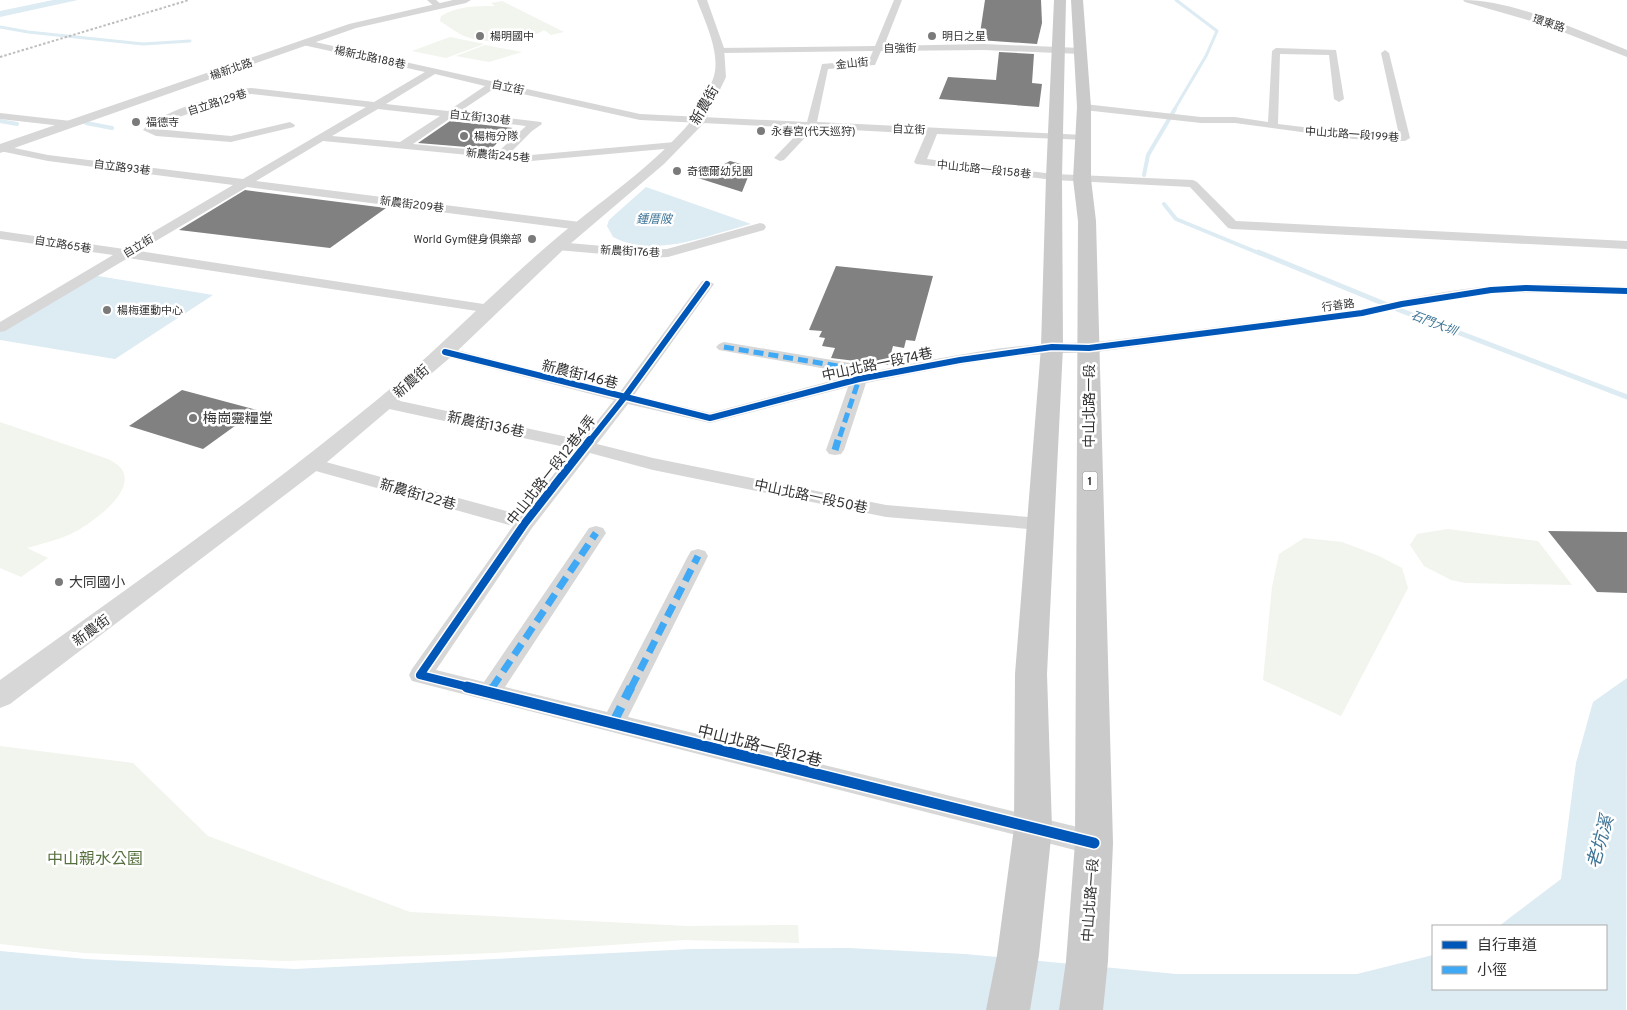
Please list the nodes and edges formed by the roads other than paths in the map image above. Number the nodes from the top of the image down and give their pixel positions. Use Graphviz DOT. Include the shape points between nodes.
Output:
graph roads {
  1 [pos="466,0"];
  2 [pos="702,0"];
  3 [pos="898,0"];
  4 [pos="1060,0"];
  5 [pos="1078,0"];
  6 [pos="1468,0"];
  7 [pos="435,3"];
  8 [pos="306,43"];
  9 [pos="880,48"];
  10 [pos="720,50"];
  11 [pos="1070,50"];
  12 [pos="1386,53"];
  13 [pos="1627,54"];
  14 [pos="825,67"];
  15 [pos="434,71"];
  16 [pos="494,84"];
  17 [pos="1339,99"];
  18 [pos="374,106"];
  19 [pos="1084,108"];
  20 [pos="447,114"];
  21 [pos="0,116"];
  22 [pos="1158,116"];
  23 [pos="1183,118"];
  24 [pos="699,120"];
  25 [pos="71,124"];
  26 [pos="290,125"];
  27 [pos="811,125"];
  28 [pos="1273,126"];
  29 [pos="933,130"];
  30 [pos="1055,136"];
  31 [pos="320,138"];
  32 [pos="1084,138"];
  33 [pos="231,139"];
  34 [pos="675,145"];
  35 [pos="402,146"];
  36 [pos="1,149"];
  37 [pos="501,155"];
  38 [pos="780,158"];
  39 [pos="1054,177"];
  40 [pos="1082,179"];
  41 [pos="244,183"];
  42 [pos="580,226"];
  43 [pos="760,227"];
  44 [pos="0,234"];
  45 [pos="1627,245"];
  46 [pos="557,246"];
  47 [pos="125,253"];
  48 [pos="707,284"];
  49 [pos="1627,291"];
  50 [pos="490,309"];
  51 [pos="0,328"];
  52 [pos="1052,346"];
  53 [pos="724,347"];
  54 [pos="1089,348"];
  55 [pos="445,352"];
  56 [pos="859,378"];
  57 [pos="624,398"];
  58 [pos="386,403"];
  59 [pos="710,418"];
  60 [pos="586,446"];
  61 [pos="835,450"];
  62 [pos="311,464"];
  63 [pos="524,523"];
  64 [pos="1040,524"];
  65 [pos="596,533"];
  66 [pos="698,556"];
  67 [pos="420,675"];
  68 [pos="489,692"];
  69 [pos="0,696"];
  70 [pos="613,723"];
  71 [pos="1033,828"];
  72 [pos="1094,843"];
  73 [pos="1008,1010"];
  74 [pos="1081,1010"];
  1 -- 7 [label="street, 楊新北路"];
  2 -- 10 [label="street, 新農街"];
  3 -- 9 [label="street, 金山街"];
  4 -- 11 [label="main road, 中山北路一段 / 1"];
  5 -- 11 [label="main road, 中山北路一段 / 1"];
  6 -- 13 [label="street, 環東路" via="1539,19"];
  7 -- 8 [label="street, 楊新北路"];
  8 -- 15 [label="street, 楊新北路188巷"];
  8 -- 25 [label="street, 楊新北路"];
  9 -- 10 [label="street, 自強街"];
  9 -- 11 [label="street, 自強街"];
  9 -- 14 [label="street, 金山街" via="872,63"];
  10 -- 24 [label="street, 新農街" via="720,77"];
  11 -- 19 [label="main road, 中山北路一段 / 1"];
  11 -- 30 [label="main road, 中山北路一段 / 1"];
  12 -- 28 [label="street, 中山北路一段199巷" via="1405,138 1353,136"];
  14 -- 27 [label="street"];
  15 -- 16 [label="street, 自立街"];
  15 -- 18 [label="street, 自立街"];
  16 -- 20 [label="street"];
  16 -- 24 [label="street, 自立街" via="640,116"];
  17 -- 28 [label="street" via="1332,52 1276,51"];
  18 -- 20 [label="street, 自立街130巷"];
  18 -- 31 [label="street, 自立街"];
  18 -- 33 [label="street, 自立路129巷" via="246,92 166,120 148,130"];
  19 -- 22 [label="street, 中山北路一段199巷"];
  19 -- 32 [label="main road, 中山北路一段 / 1"];
  20 -- 35 [label="street"];
  20 -- 37 [label="street, 自立街130巷" via="537,124"];
  21 -- 25 [label="street"];
  22 -- 23 [label="street, 中山北路一段199巷"];
  23 -- 28 [label="street, 中山北路一段199巷" via="1235,120"];
  24 -- 27 [label="street, 自立街"];
  24 -- 34 [label="street, 新農街"];
  25 -- 36 [label="street, 楊新北路"];
  26 -- 33 [label="street"];
  27 -- 29 [label="street, 自立街"];
  27 -- 38 [label="street"];
  29 -- 30 [label="street, 自立街"];
  29 -- 39 [label="street, 中山北路一段158巷" via="920,162"];
  30 -- 32 [label="street, 自立街"];
  30 -- 39 [label="main road, 中山北路一段 / 1"];
  31 -- 35 [label="street, 新農街245巷"];
  31 -- 41 [label="street, 自立街"];
  32 -- 40 [label="main road, 中山北路一段 / 1"];
  34 -- 37 [label="street, 新農街245巷" via="548,158"];
  34 -- 42 [label="street, 新農街" via="659,162"];
  35 -- 37 [label="street, 新農街245巷"];
  36 -- 41 [label="street, 自立路93巷"];
  39 -- 40 [label="street, 中山北路一段158巷"];
  39 -- 52 [label="main road, 中山北路一段 / 1"];
  40 -- 45 [label="street, 中山北路一段158巷" via="1193,184 1232,225"];
  40 -- 54 [label="main road, 中山北路一段 / 1" via="1087,221"];
  41 -- 42 [label="street, 新農街209巷"];
  41 -- 47 [label="street, 自立街"];
  42 -- 46 [label="street, 新農街"];
  43 -- 46 [label="street, 新農街176巷" via="668,253"];
  44 -- 47 [label="street, 自立路65巷"];
  46 -- 50 [label="street, 新農街"];
  47 -- 50 [label="street, 自立路65巷"];
  47 -- 51 [label="street, 自立街"];
  48 -- 57 [label="street, 中山北路一段12巷4弄"];
  49 -- 54 [label="street, 行善路" via="1491,290 1384,309"];
  50 -- 55 [label="street, 新農街"];
  52 -- 54 [label="street, 行善路"];
  52 -- 56 [label="street, 中山北路一段74巷"];
  52 -- 64 [label="main road, 中山北路一段 / 1"];
  53 -- 56 [label="street" via="856,369"];
  54 -- 72 [label="main road, 中山北路一段 / 1"];
  55 -- 57 [label="street, 新農街146巷"];
  55 -- 58 [label="street, 新農街"];
  56 -- 59 [label="street, 中山北路一段74巷"];
  56 -- 61 [label="street"];
  57 -- 59 [label="street, 新農街146巷"];
  57 -- 60 [label="street, 中山北路一段12巷4弄"];
  58 -- 60 [label="street, 新農街136巷"];
  58 -- 62 [label="street, 新農街"];
  60 -- 63 [label="street, 中山北路一段12巷4弄"];
  60 -- 64 [label="street, 中山北路一段50巷" via="653,464 886,511"];
  62 -- 63 [label="street, 新農街122巷"];
  62 -- 69 [label="street, 新農街"];
  63 -- 67 [label="street, 中山北路一段12巷4弄"];
  64 -- 71 [label="main road, 中山北路一段 / 1" via="1031,674"];
  65 -- 68 [label="street"];
  66 -- 70 [label="street"];
  67 -- 68 [label="street, 中山北路一段12巷"];
  68 -- 70 [label="street, 中山北路一段12巷"];
  70 -- 71 [label="street, 中山北路一段12巷"];
  71 -- 72 [label="street, 中山北路一段12巷"];
  71 -- 73 [label="main road, 中山北路一段 / 1" via="1018,956"];
  72 -- 74 [label="main road, 中山北路一段 / 1"];
}
